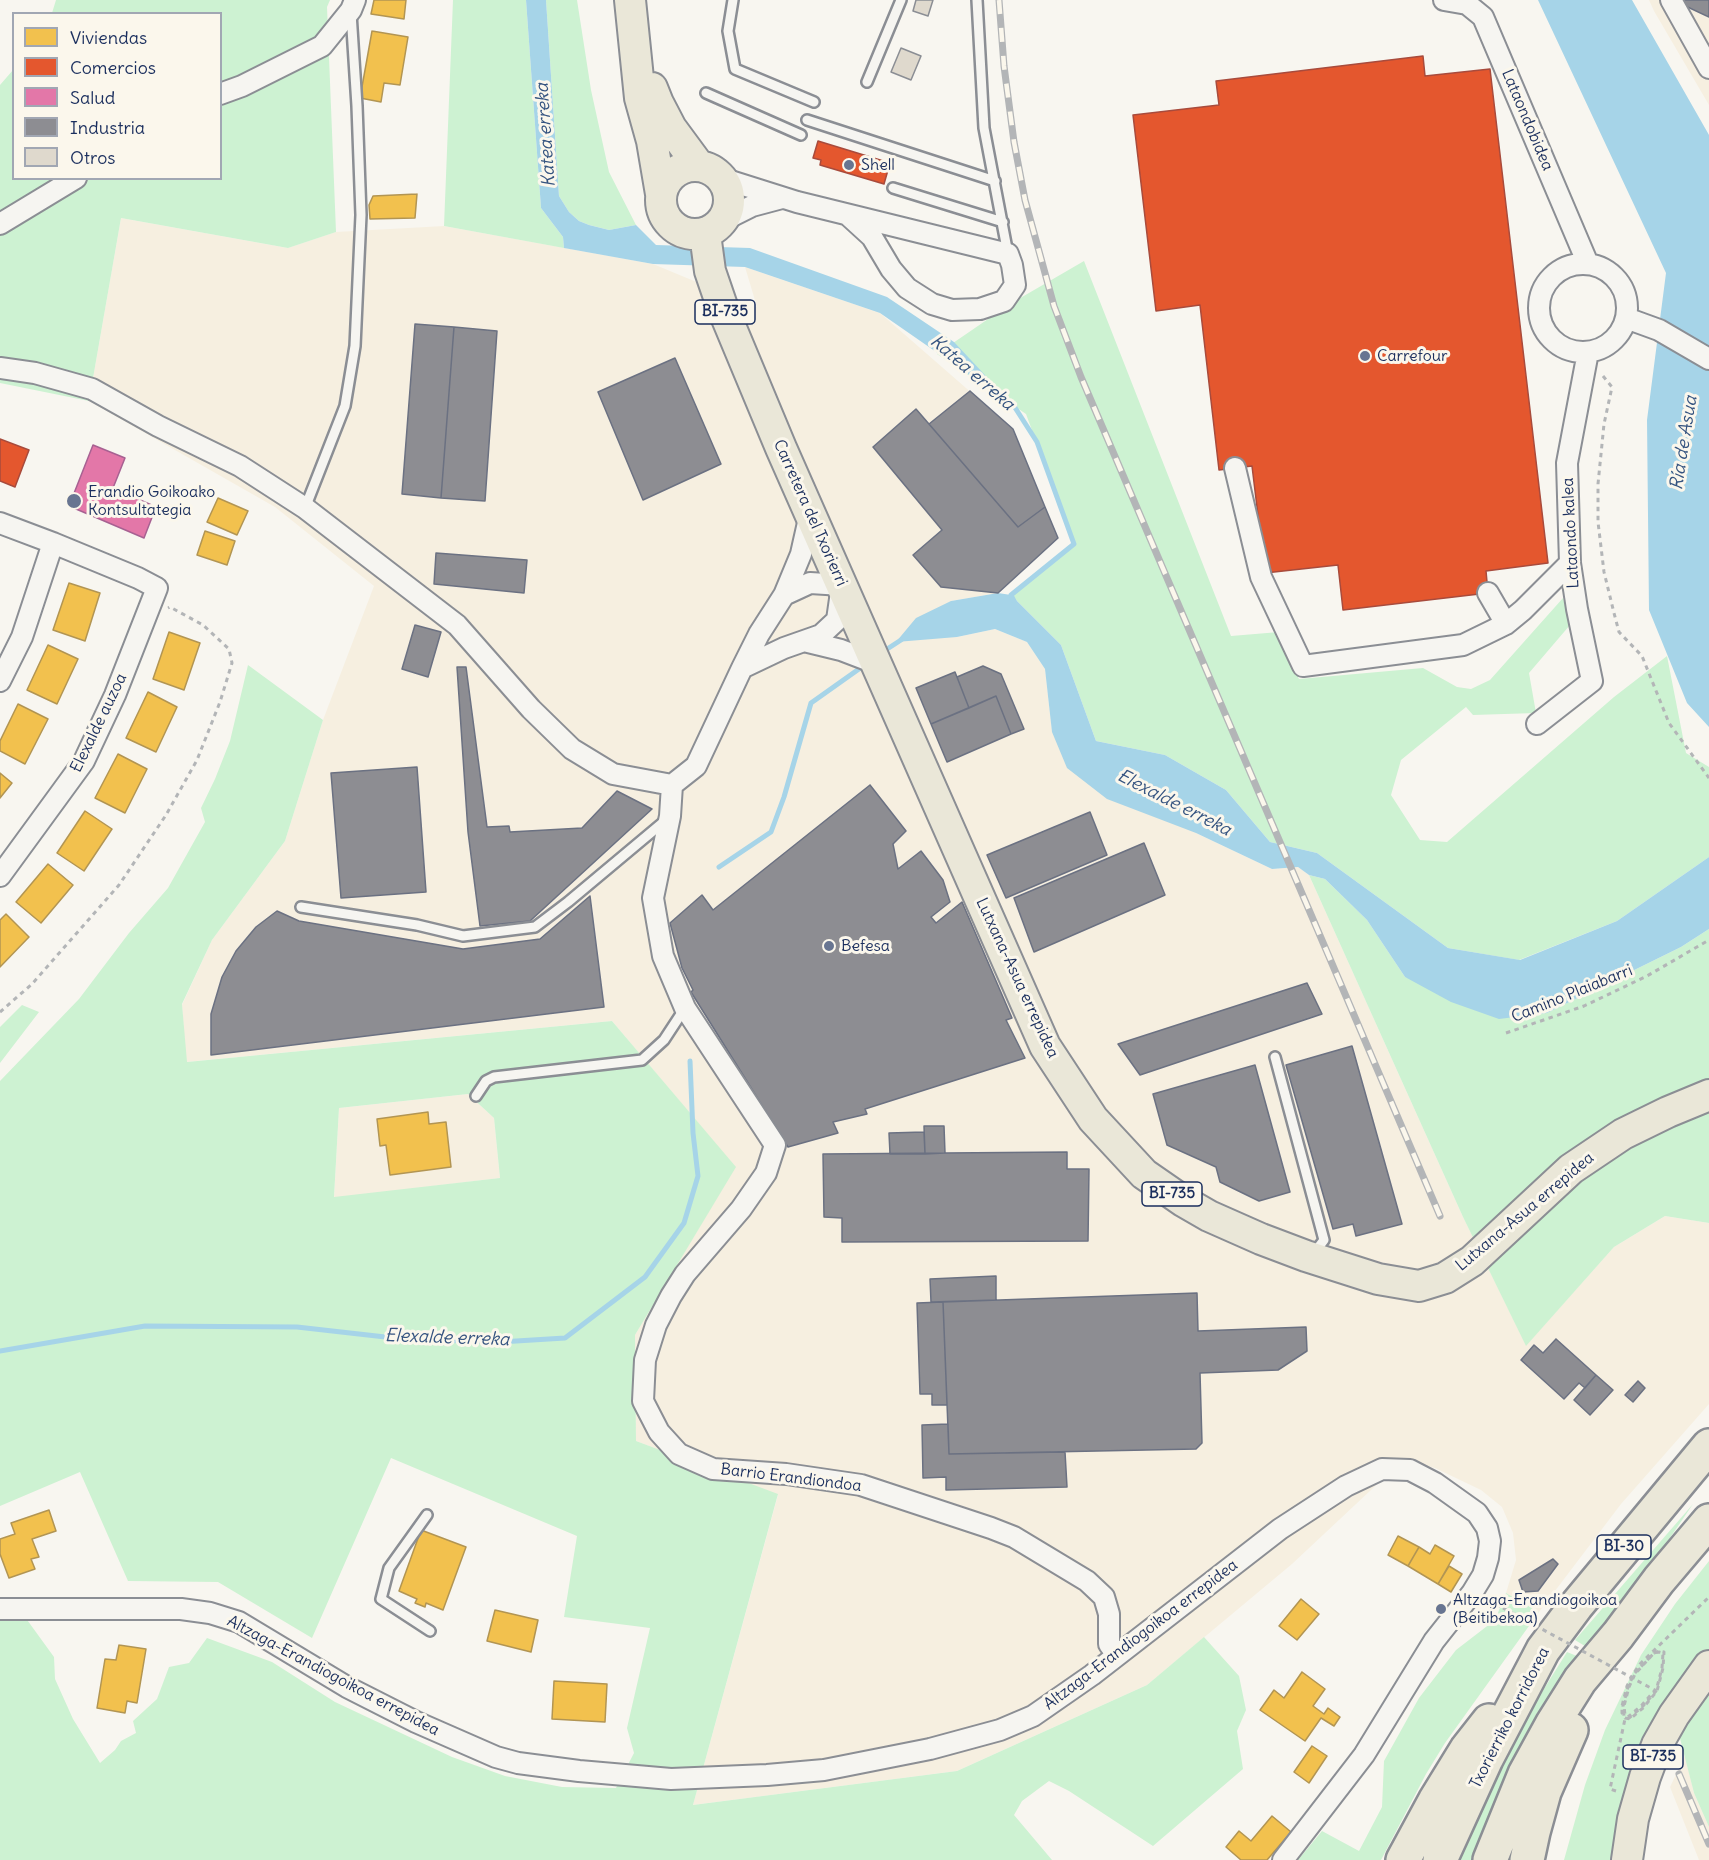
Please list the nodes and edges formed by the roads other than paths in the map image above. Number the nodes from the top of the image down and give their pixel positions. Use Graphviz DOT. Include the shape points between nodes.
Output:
graph roads {
  1 [pos="630,0"];
  2 [pos="733,0"];
  3 [pos="902,0"];
  4 [pos="977,0"];
  5 [pos="1444,0"];
  6 [pos="1671,0"];
  7 [pos="353,5"];
  8 [pos="635,36"];
  9 [pos="1709,68"];
  10 [pos="867,82"];
  11 [pos="222,93"];
  12 [pos="706,93"];
  13 [pos="814,102"];
  14 [pos="807,120"];
  15 [pos="801,135"];
  16 [pos="710,172"];
  17 [pos="73,180"];
  18 [pos="995,181"];
  19 [pos="893,188"];
  20 [pos="661,194"];
  21 [pos="782,198"];
  22 [pos="849,216"];
  23 [pos="1003,222"];
  24 [pos="0,224"];
  25 [pos="672,226"];
  26 [pos="714,227"];
  27 [pos="1008,254"];
  28 [pos="1588,264"];
  29 [pos="1626,318"];
  30 [pos="1588,352"];
  31 [pos="1709,359"];
  32 [pos="0,368"];
  33 [pos="751,376"];
  34 [pos="1235,468"];
  35 [pos="305,508"];
  36 [pos="810,514"];
  37 [pos="0,524"];
  38 [pos="53,543"];
  39 [pos="1570,563"];
  40 [pos="842,585"];
  41 [pos="1488,593"];
  42 [pos="784,595"];
  43 [pos="1506,624"];
  44 [pos="804,641"];
  45 [pos="875,663"];
  46 [pos="742,668"];
  47 [pos="0,681"];
  48 [pos="1538,724"];
  49 [pos="672,785"];
  50 [pos="670,816"];
  51 [pos="0,876"];
  52 [pos="301,907"];
  53 [pos="685,1008"];
  54 [pos="1275,1057"];
  55 [pos="1709,1095"];
  56 [pos="476,1096"];
  57 [pos="1311,1258"];
  58 [pos="1709,1446"];
  59 [pos="427,1515"];
  60 [pos="1709,1521"];
  61 [pos="0,1609"];
  62 [pos="430,1631"];
  63 [pos="1618,1635"];
  64 [pos="1543,1650"];
  65 [pos="1117,1655"];
  66 [pos="1709,1666"];
  67 [pos="1579,1712"];
  68 [pos="1283,1860"];
  69 [pos="1403,1860"];
  70 [pos="1440,1860"];
  71 [pos="1490,1860"];
  72 [pos="1527,1860"];
  73 [pos="1540,1860"];
  74 [pos="1627,1860"];
  1 -- 8 [label="main road"];
  2 -- 13 [label="lane" via="728,31 735,69"];
  3 -- 10 [label="lane"];
  4 -- 18 [label="lane" via="984,128"];
  5 -- 28 [label="street, Lataondobidea" via="1467,4 1484,17"];
  6 -- 9 [label="street"];
  7 -- 11 [label="street" via="322,46"];
  7 -- 35 [label="lane" via="361,215 355,346 345,406"];
  8 -- 16 [label="main road" via="671,128"];
  8 -- 20 [label="main road" via="640,98"];
  12 -- 15 [label="lane"];
  14 -- 18 [label="lane"];
  16 -- 20 [label="main road" via="689,166 679,170"];
  16 -- 21 [label="street"];
  16 -- 26 [label="main road" via="726,185 730,203"];
  17 -- 24 [label="street"];
  18 -- 23 [label="lane"];
  19 -- 23 [label="lane"];
  20 -- 25 [label="main road" via="661,206"];
  21 -- 22 [label="street"];
  21 -- 26 [label="street" via="752,206"];
  22 -- 27 [label="street"];
  22 -- 27 [label="street" via="872,237 907,288 932,304 952,310 980,309 1004,301 1015,285"];
  23 -- 27 [label="lane"];
  25 -- 26 [label="main road" via="693,235"];
  25 -- 33 [label="main road, Carretera del Txorierri / BI-735" via="710,306"];
  26 -- 33 [label="main road, Carretera del Txorierri / BI-735" via="710,271"];
  28 -- 29 [label="street" via="1602,268 1623,289"];
  28 -- 30 [label="street" via="1575,264 1553,276 1540,297 1539,311 1542,325 1560,346"];
  29 -- 30 [label="street" via="1612,341"];
  29 -- 31 [label="street" via="1659,330"];
  30 -- 39 [label="street, Lataondo kalea" via="1567,463"];
  32 -- 35 [label="street" via="92,389 240,466"];
  33 -- 36 [label="main road, Carretera del Txorierri / BI-735"];
  34 -- 43 [label="street" via="1261,577 1303,666 1463,645"];
  35 -- 49 [label="street" via="457,625 572,749 613,774"];
  36 -- 40 [label="main road, Carretera del Txorierri / BI-735"];
  36 -- 42 [label="street" via="801,554"];
  37 -- 38 [label="street"];
  38 -- 47 [label="street" via="22,637"];
  38 -- 51 [label="street, Elexalde auzoa" via="157,588 84,761"];
  39 -- 43 [label="street"];
  39 -- 48 [label="street, Lataondo kalea" via="1592,681"];
  40 -- 42 [label="street" via="810,583"];
  40 -- 44 [label="street" via="837,620 821,635"];
  40 -- 45 [label="main road, Carretera del Txorierri / BI-735"];
  41 -- 43 [label="street"];
  42 -- 46 [label="street"];
  44 -- 45 [label="street"];
  44 -- 46 [label="street"];
  45 -- 57 [label="main road, Lutxana-Asua errepidea / BI-735" via="1045,1046 1093,1119 1144,1174 1183,1201 1209,1216"];
  46 -- 49 [label="street" via="696,766"];
  49 -- 50 [label="street, Barrio Erandiondoa"];
  50 -- 52 [label="lane" via="535,927 463,936"];
  50 -- 53 [label="street, Barrio Erandiondoa" via="653,898 663,956"];
  53 -- 56 [label="lane" via="664,1041 642,1060 494,1077"];
  53 -- 65 [label="street, Barrio Erandiondoa" via="775,1145 766,1173 686,1274 656,1325 645,1360 643,1401 659,1432 680,1454 713,1468 861,1485 1014,1537 1088,1581 1104,1597 1109,1614 1109,1644"];
  54 -- 57 [label="lane" via="1324,1240"];
  55 -- 57 [label="main road, Lutxana-Asua errepidea / BI-735" via="1623,1134 1571,1169 1472,1261 1445,1278 1419,1286 1378,1279"];
  58 -- 64 [label="highway, Txorierriko korridorea / BI-30"];
  59 -- 62 [label="lane" via="389,1568 381,1599"];
  60 -- 63 [label="highway, BI-30"];
  61 -- 65 [label="street, Altzaga-Erandiogoikoa errepidea" via="181,1609 210,1613 239,1622 347,1687 496,1757 568,1770 671,1779 824,1770 888,1759 1000,1730 1033,1716"];
  63 -- 67 [label="highway"];
  63 -- 71 [label="highway, BI-30" via="1580,1680 1552,1723 1525,1774"];
  64 -- 69 [label="highway" via="1467,1749"];
  64 -- 70 [label="highway, Txorierriko korridorea / BI-30" via="1486,1759"];
  65 -- 68 [label="street, Altzaga-Erandiogoikoa errepidea" via="1280,1529 1346,1486 1382,1469 1410,1470 1477,1513 1490,1541 1483,1575 1434,1641 1364,1755"];
  66 -- 74 [label="main road, BI-735" via="1657,1745 1633,1819"];
  67 -- 72 [label="highway" via="1544,1792"];
  67 -- 73 [label="highway" via="1554,1794"];
}
